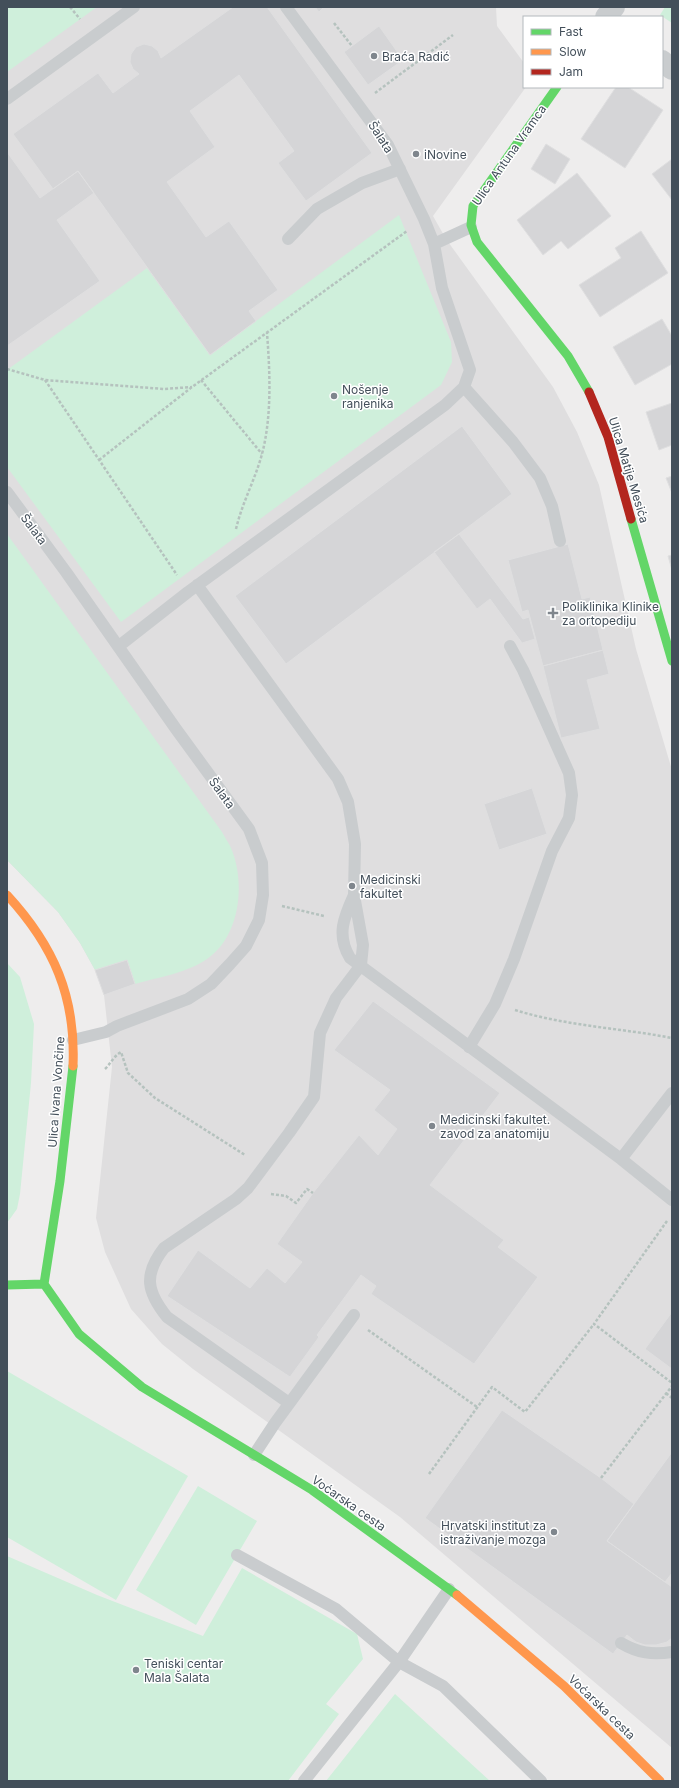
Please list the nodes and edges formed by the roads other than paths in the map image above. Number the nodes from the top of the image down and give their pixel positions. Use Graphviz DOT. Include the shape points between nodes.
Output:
graph roads {
  1 [pos="134,7"];
  2 [pos="286,7"];
  3 [pos="614,7"];
  4 [pos="607,16"];
  5 [pos="663,62"];
  6 [pos="672,69"];
  7 [pos="556,88"];
  8 [pos="7,99"];
  9 [pos="400,169"];
  10 [pos="471,227"];
  11 [pos="288,239"];
  12 [pos="434,244"];
  13 [pos="464,387"];
  14 [pos="7,492"];
  15 [pos="560,541"];
  16 [pos="193,589"];
  17 [pos="119,646"];
  18 [pos="510,646"];
  19 [pos="672,661"];
  20 [pos="7,895"];
  21 [pos="354,895"];
  22 [pos="361,965"];
  23 [pos="73,1040"];
  24 [pos="469,1047"];
  25 [pos="672,1093"];
  26 [pos="622,1159"];
  27 [pos="672,1200"];
  28 [pos="44,1284"];
  29 [pos="7,1285"];
  30 [pos="353,1317"];
  31 [pos="289,1403"];
  32 [pos="254,1455"];
  33 [pos="237,1554"];
  34 [pos="449,1589"];
  35 [pos="621,1643"];
  36 [pos="672,1652"];
  37 [pos="399,1662"];
  38 [pos="304,1781"];
  39 [pos="541,1781"];
  40 [pos="660,1781"];
  1 -- 8 [label="lane"];
  2 -- 9 [label="lane, Šalata" via="388,145"];
  3 -- 4 [label="street"];
  5 -- 6 [label="street"];
  7 -- 10 [label="main road, Ulica Antuna Vramca" via="473,206"];
  9 -- 11 [label="lane" via="362,182 317,209"];
  9 -- 12 [label="lane, Šalata"];
  10 -- 12 [label="lane"];
  10 -- 19 [label="main road, Ulica Matije Mesića" via="478,242 568,356 592,398 608,437"];
  12 -- 13 [label="lane, Šalata" via="442,288 470,370"];
  13 -- 15 [label="lane" via="513,442 540,478 552,506"];
  13 -- 16 [label="lane" via="445,405"];
  14 -- 17 [label="lane, Šalata"];
  16 -- 17 [label="lane"];
  16 -- 21 [label="lane" via="338,778 348,802 355,844"];
  17 -- 23 [label="lane, Šalata" via="249,829 262,864 262,902 259,920 246,946 211,984 188,999 106,1032"];
  18 -- 24 [label="lane" via="569,773 572,796 569,818 552,851 514,959 495,1004"];
  20 -- 23 [label="main road, Ulica Ivana Vončine" via="31,924 55,964 64,985 71,1014"];
  21 -- 22 [label="lane" via="362,945"];
  21 -- 22 [label="lane" via="343,920 344,948 350,958"];
  22 -- 24 [label="lane"];
  22 -- 31 [label="lane" via="336,998 320,1033 314,1097 254,1181 236,1199 164,1248 151,1269 150,1286 155,1302 167,1317"];
  23 -- 28 [label="main road, Ulica Ivana Vončine" via="71,1092"];
  24 -- 26 [label="lane"];
  25 -- 26 [label="lane"];
  26 -- 27 [label="lane"];
  28 -- 29 [label="main road"];
  28 -- 32 [label="main road, Voćarska cesta" via="79,1334 142,1387"];
  30 -- 31 [label="lane"];
  31 -- 32 [label="lane"];
  32 -- 34 [label="main road, Voćarska cesta" via="312,1490"];
  33 -- 37 [label="lane" via="336,1609"];
  34 -- 37 [label="lane"];
  34 -- 40 [label="main road, Voćarska cesta" via="564,1686"];
  35 -- 36 [label="lane" via="637,1652"];
  37 -- 38 [label="lane"];
  37 -- 39 [label="lane" via="444,1686"];
}
